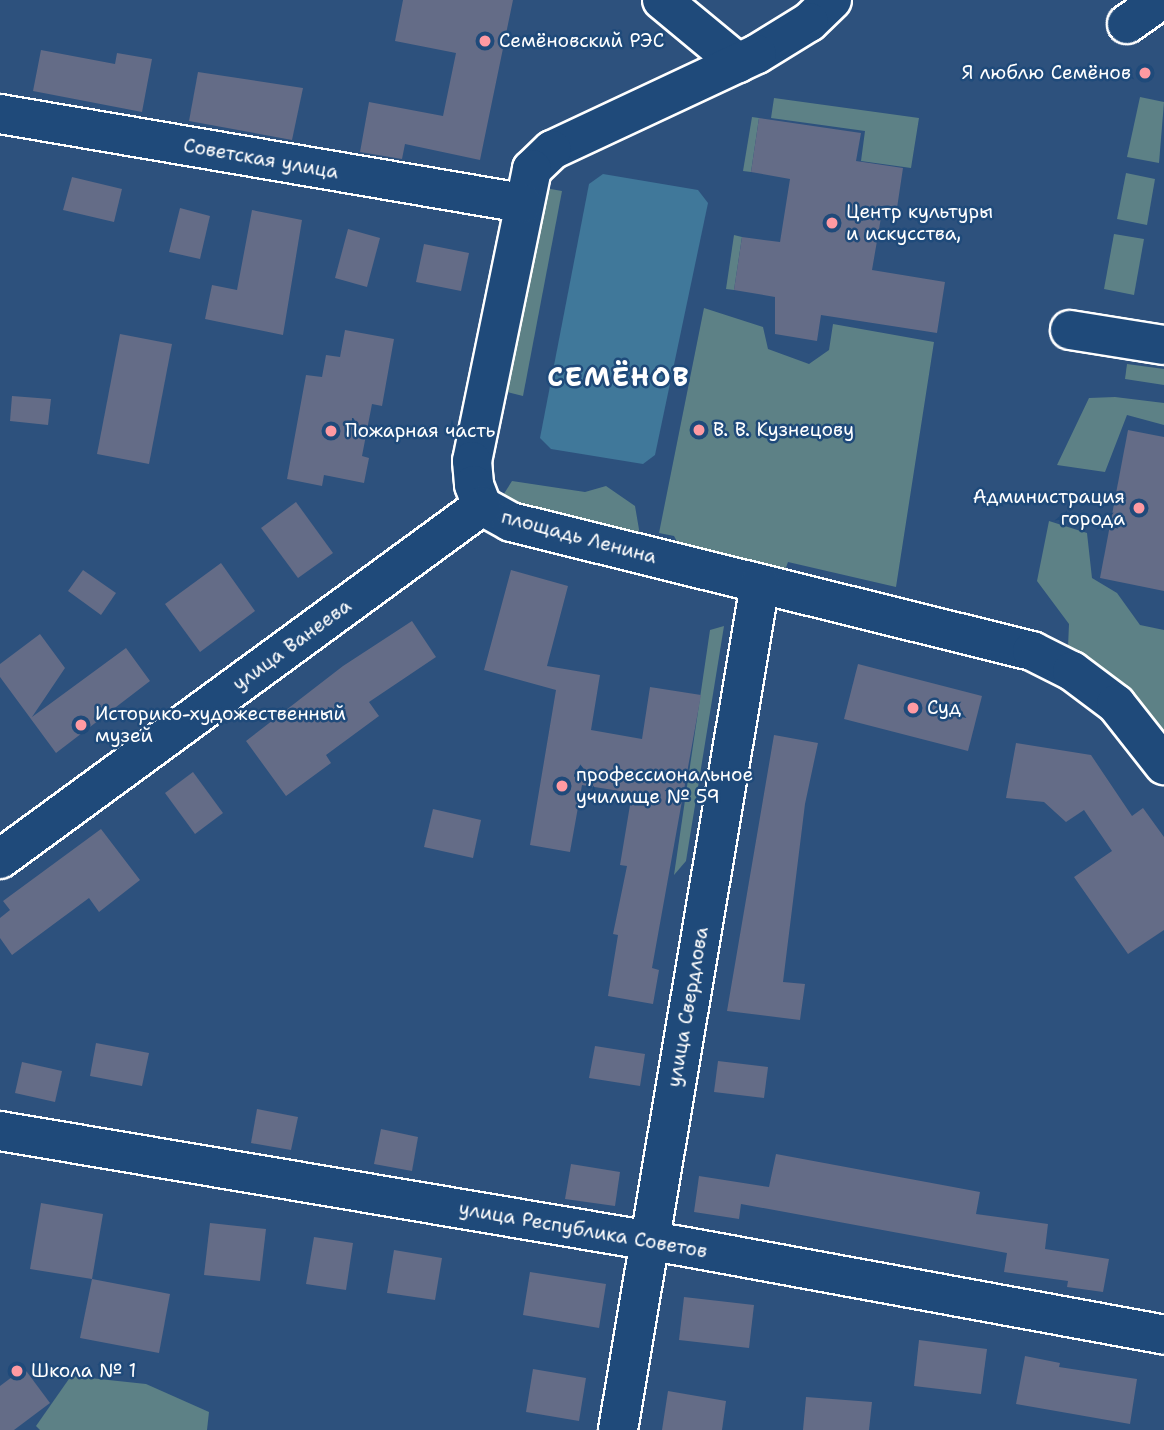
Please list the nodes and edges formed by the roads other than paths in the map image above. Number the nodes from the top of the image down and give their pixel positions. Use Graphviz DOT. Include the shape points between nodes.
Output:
graph roads {
  1 [pos="662,0"];
  2 [pos="832,0"];
  3 [pos="1161,0"];
  4 [pos="1128,24"];
  5 [pos="747,58"];
  6 [pos="0,114"];
  7 [pos="522,203"];
  8 [pos="1070,330"];
  9 [pos="1164,345"];
  10 [pos="482,506"];
  11 [pos="760,584"];
  12 [pos="1164,765"];
  13 [pos="0,859"];
  14 [pos="0,1130"];
  15 [pos="648,1240"];
  16 [pos="1164,1335"];
  17 [pos="618,1430"];
  1 -- 5 [label="street"];
  2 -- 5 [label="street, площадь Ленина" via="808,22"];
  3 -- 4 [label="street"];
  5 -- 7 [label="street, площадь Ленина" via="552,150 532,169"];
  6 -- 7 [label="street, Советская улица"];
  7 -- 10 [label="street, площадь Ленина" via="472,461"];
  8 -- 9 [label="street"];
  10 -- 11 [label="street, площадь Ленина" via="511,522"];
  10 -- 13 [label="street, улица Ванеева"];
  11 -- 12 [label="street, площадь Ленина" via="1016,647 1054,661 1101,692 1130,719"];
  11 -- 15 [label="street, улица Свердлова"];
  14 -- 15 [label="street, улица Республика Советов"];
  15 -- 16 [label="street, улица Республика Советов"];
  15 -- 17 [label="street, улица Свердлова"];
}
